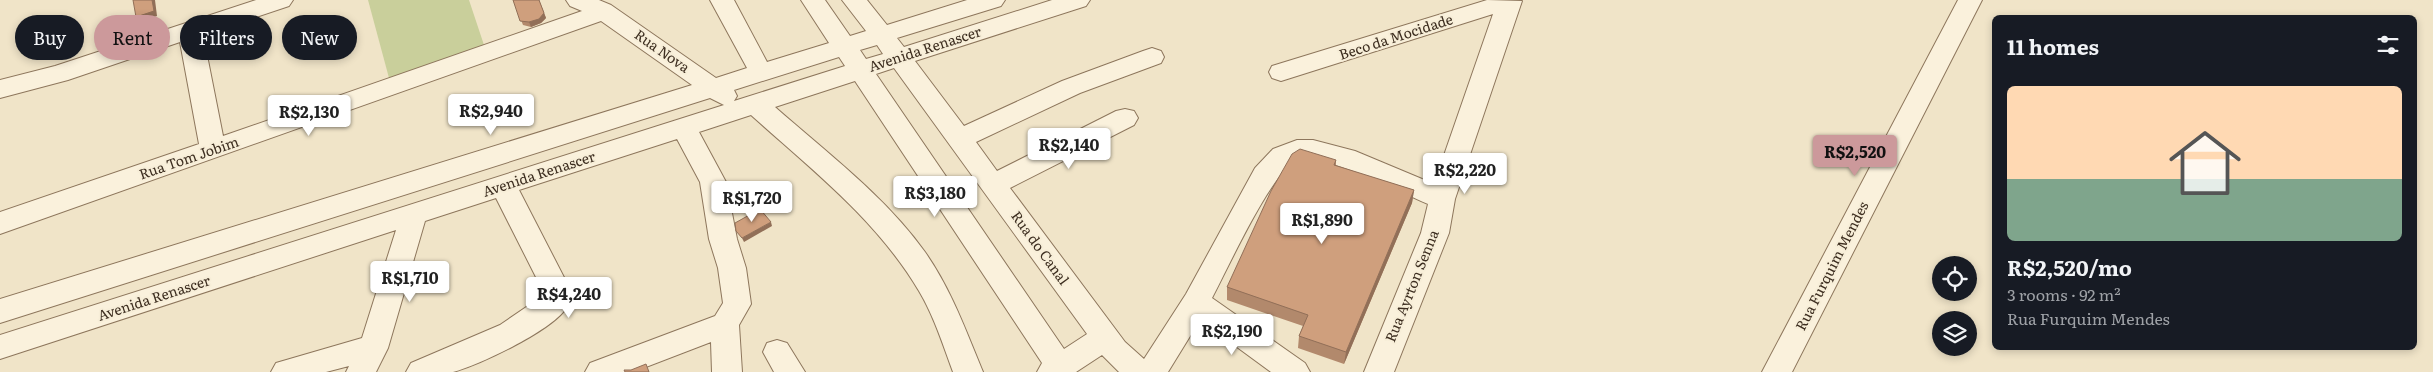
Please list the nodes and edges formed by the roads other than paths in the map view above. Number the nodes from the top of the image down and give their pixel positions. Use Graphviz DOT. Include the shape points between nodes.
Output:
graph roads {
  1 [pos="281,0"];
  2 [pos="578,0"];
  3 [pos="722,0"];
  4 [pos="813,0"];
  5 [pos="854,0"];
  6 [pos="993,0"];
  7 [pos="1078,0"];
  8 [pos="1510,0"];
  9 [pos="1970,0"];
  10 [pos="229,8"];
  11 [pos="603,11"];
  12 [pos="217,15"];
  13 [pos="180,33"];
  14 [pos="882,35"];
  15 [pos="846,46"];
  16 [pos="899,57"];
  17 [pos="1152,57"];
  18 [pos="196,60"];
  19 [pos="860,70"];
  20 [pos="1281,72"];
  21 [pos="59,74"];
  22 [pos="762,74"];
  23 [pos="715,88"];
  24 [pos="0,89"];
  25 [pos="0,104"];
  26 [pos="748,106"];
  27 [pos="1125,118"];
  28 [pos="684,127"];
  29 [pos="959,139"];
  30 [pos="214,149"];
  31 [pos="503,185"];
  32 [pos="993,185"];
  33 [pos="1442,199"];
  34 [pos="414,214"];
  35 [pos="0,223"];
  36 [pos="1196,302"];
  37 [pos="0,311"];
  38 [pos="725,324"];
  39 [pos="1106,337"];
  40 [pos="0,347"];
  41 [pos="368,360"];
  42 [pos="1056,370"];
  43 [pos="286,372"];
  44 [pos="421,372"];
  45 [pos="600,372"];
  46 [pos="727,372"];
  47 [pos="968,372"];
  48 [pos="1139,372"];
  49 [pos="1152,372"];
  50 [pos="1295,372"];
  51 [pos="1379,372"];
  52 [pos="1778,372"];
  1 -- 10 [label="street"];
  2 -- 11 [label="street, Rua Nova"];
  3 -- 22 [label="street"];
  4 -- 15 [label="street"];
  5 -- 14 [label="street, Rua do Canal"];
  6 -- 14 [label="street, Avenida Renascer"];
  7 -- 16 [label="street, Avenida Renascer"];
  8 -- 20 [label="street, Beco da Mocidade"];
  8 -- 33 [label="street, Rua Ayrton Senna"];
  9 -- 52 [label="street, Rua Furquim Mendes"];
  10 -- 12 [label="street"];
  11 -- 23 [label="street, Rua Nova"];
  11 -- 30 [label="street, Rua Tom Jobim"];
  13 -- 21 [label="street"];
  14 -- 15 [label="street, Avenida Renascer"];
  14 -- 16 [label="street, Rua do Canal"];
  15 -- 19 [label="street"];
  15 -- 22 [label="street, Avenida Renascer"];
  16 -- 19 [label="street, Avenida Renascer"];
  16 -- 29 [label="street, Rua do Canal"];
  17 -- 29 [label="street" via="1071,87"];
  18 -- 30 [label="street"];
  19 -- 26 [label="street, Avenida Renascer"];
  19 -- 42 [label="street"];
  21 -- 24 [label="street"];
  21 -- 25 [label="street"];
  22 -- 23 [label="street, Avenida Renascer"];
  23 -- 26 [label="street, Rua Nova"];
  23 -- 37 [label="street, Avenida Renascer"];
  26 -- 28 [label="street, Avenida Renascer"];
  26 -- 47 [label="street, Rua Nova" via="864,203 918,264 931,285"];
  27 -- 32 [label="street"];
  28 -- 31 [label="street, Avenida Renascer"];
  28 -- 38 [label="street" via="713,182 723,239 732,268 737,304"];
  29 -- 32 [label="street, Rua do Canal"];
  30 -- 35 [label="street, Rua Tom Jobim"];
  31 -- 34 [label="street, Avenida Renascer"];
  31 -- 44 [label="street" via="556,289 555,302 539,317 515,330"];
  32 -- 39 [label="street, Rua do Canal"];
  33 -- 36 [label="street" via="1346,158 1313,150 1296,150 1282,156 1264,175"];
  33 -- 51 [label="street, Rua Ayrton Senna" via="1435,234"];
  34 -- 40 [label="street, Avenida Renascer"];
  34 -- 41 [label="street"];
  36 -- 49 [label="street"];
  36 -- 50 [label="street"];
  38 -- 45 [label="street"];
  38 -- 46 [label="street"];
  39 -- 42 [label="street"];
  39 -- 48 [label="street, Rua do Canal" via="1115,351"];
  41 -- 43 [label="street" via="331,358"];
}
